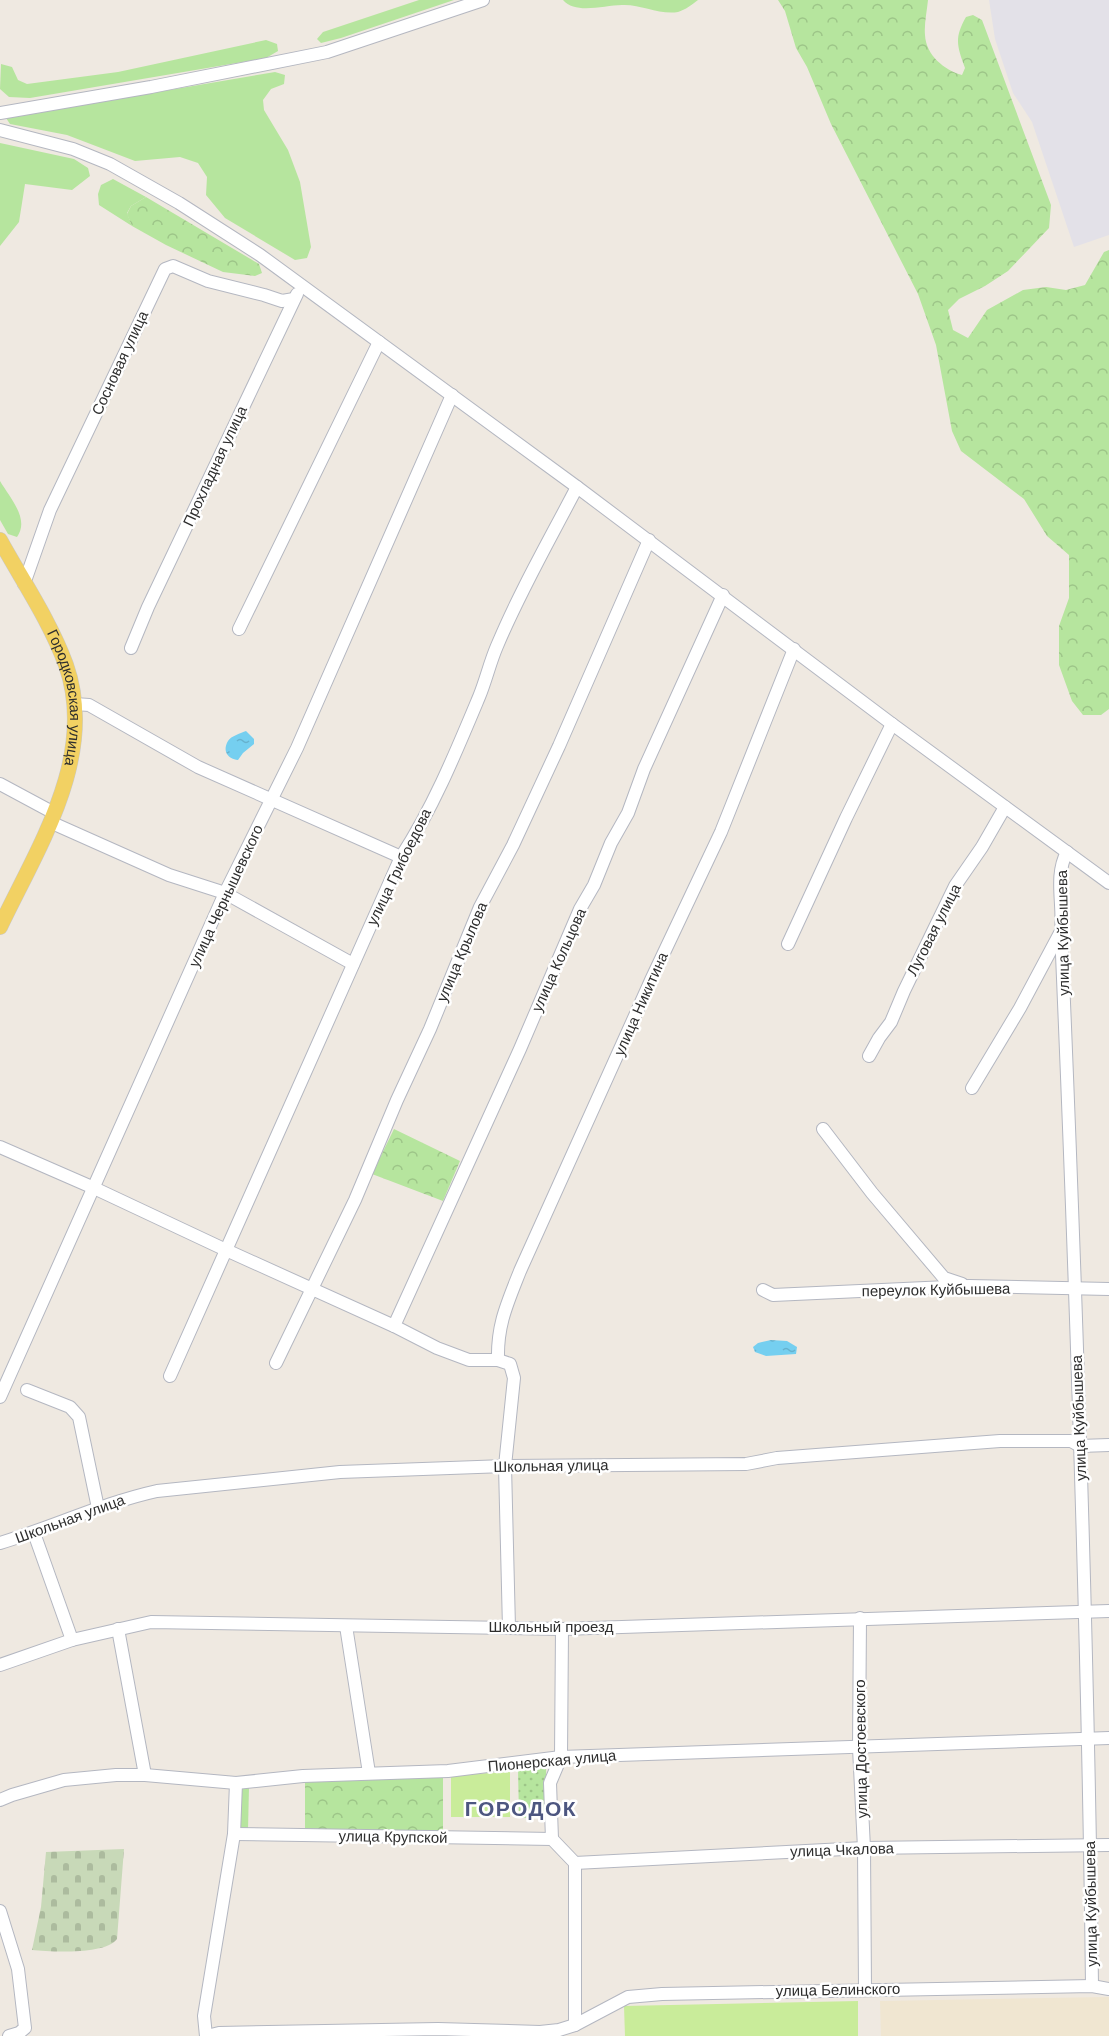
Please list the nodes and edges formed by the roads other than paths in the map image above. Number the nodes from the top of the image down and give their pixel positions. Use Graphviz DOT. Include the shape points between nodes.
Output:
graph roads {
  1 [pos="483,0"];
  2 [pos="0,113"];
  3 [pos="0,130"];
  4 [pos="301,284"];
  5 [pos="294,299"];
  6 [pos="379,342"];
  7 [pos="452,395"];
  8 [pos="577,487"];
  9 [pos="0,540"];
  10 [pos="649,540"];
  11 [pos="24,584"];
  12 [pos="723,595"];
  13 [pos="239,629"];
  14 [pos="131,648"];
  15 [pos="794,649"];
  16 [pos="75,704"];
  17 [pos="892,724"];
  18 [pos="0,784"];
  19 [pos="272,799"];
  20 [pos="1005,807"];
  21 [pos="52,818"];
  22 [pos="1067,852"];
  23 [pos="401,857"];
  24 [pos="1109,883"];
  25 [pos="225,893"];
  26 [pos="0,927"];
  27 [pos="1061,931"];
  28 [pos="788,944"];
  29 [pos="353,964"];
  30 [pos="869,1056"];
  31 [pos="972,1088"];
  32 [pos="823,1129"];
  33 [pos="0,1147"];
  34 [pos="94,1188"];
  35 [pos="225,1250"];
  36 [pos="969,1286"];
  37 [pos="311,1288"];
  38 [pos="1109,1289"];
  39 [pos="764,1290"];
  40 [pos="1074,1290"];
  41 [pos="394,1326"];
  42 [pos="498,1360"];
  43 [pos="276,1363"];
  44 [pos="170,1376"];
  45 [pos="27,1390"];
  46 [pos="0,1397"];
  47 [pos="1109,1445"];
  48 [pos="1080,1446"];
  49 [pos="505,1466"];
  50 [pos="98,1509"];
  51 [pos="34,1533"];
  52 [pos="0,1543"];
  53 [pos="1109,1611"];
  54 [pos="1085,1612"];
  55 [pos="860,1618"];
  56 [pos="346,1626"];
  57 [pos="509,1628"];
  58 [pos="118,1629"];
  59 [pos="562,1629"];
  60 [pos="72,1640"];
  61 [pos="0,1665"];
  62 [pos="1109,1738"];
  63 [pos="1088,1739"];
  64 [pos="859,1748"];
  65 [pos="561,1757"];
  66 [pos="369,1773"];
  67 [pos="145,1775"];
  68 [pos="236,1784"];
  69 [pos="0,1800"];
  70 [pos="234,1834"];
  71 [pos="552,1839"];
  72 [pos="1091,1845"];
  73 [pos="1109,1845"];
  74 [pos="864,1848"];
  75 [pos="575,1863"];
  76 [pos="0,1911"];
  77 [pos="1092,1986"];
  78 [pos="866,1989"];
  79 [pos="1109,1989"];
  80 [pos="575,2025"];
  81 [pos="27,2032"];
  82 [pos="208,2035"];
  83 [pos="9,2036"];
  1 -- 2 [label="street" via="327,52"];
  3 -- 4 [label="street" via="73,149 110,164 179,203"];
  4 -- 5 [label="street, Прохладная улица"];
  4 -- 6 [label="street"];
  5 -- 11 [label="street, Сосновая улица" via="282,301 208,281 173,266 165,269 50,510"];
  5 -- 14 [label="street, Прохладная улица"];
  6 -- 7 [label="street"];
  6 -- 13 [label="street"];
  7 -- 8 [label="street"];
  7 -- 19 [label="street, улица Чернышевского"];
  8 -- 10 [label="street"];
  8 -- 23 [label="street, улица Грибоедова" via="496,647 442,780"];
  9 -- 11 [label="main road, Городковская улица"];
  10 -- 12 [label="street"];
  10 -- 37 [label="street, улица Крылова" via="559,746 480,907 355,1200"];
  11 -- 16 [label="main road, Городковская улица" via="66,665"];
  12 -- 15 [label="street"];
  12 -- 41 [label="street, улица Кольцова"];
  15 -- 17 [label="street"];
  15 -- 42 [label="street, улица Никитина" via="721,832 520,1271 497,1338"];
  16 -- 19 [label="street" via="89,705 198,767"];
  16 -- 21 [label="main road, Городковская улица" via="74,746 68,777"];
  17 -- 20 [label="street"];
  17 -- 28 [label="street"];
  18 -- 21 [label="street"];
  19 -- 23 [label="street"];
  19 -- 25 [label="street, улица Чернышевского"];
  20 -- 22 [label="street"];
  20 -- 30 [label="street, Луговая улица" via="955,886 891,1022"];
  21 -- 25 [label="street" via="169,875"];
  21 -- 26 [label="main road, Городковская улица"];
  22 -- 24 [label="street"];
  22 -- 27 [label="street, улица Куйбышева" via="1060,872"];
  23 -- 29 [label="street, улица Грибоедова"];
  25 -- 29 [label="street"];
  25 -- 34 [label="street, улица Чернышевского"];
  27 -- 31 [label="street"];
  27 -- 40 [label="street, улица Куйбышева"];
  29 -- 35 [label="street, улица Грибоедова"];
  32 -- 36 [label="street" via="944,1278"];
  33 -- 34 [label="street"];
  34 -- 35 [label="street"];
  34 -- 46 [label="street, улица Чернышевского"];
  35 -- 37 [label="street"];
  35 -- 44 [label="street, улица Грибоедова"];
  36 -- 39 [label="street, переулок Куйбышева" via="773,1294"];
  36 -- 40 [label="street, переулок Куйбышева"];
  37 -- 41 [label="street"];
  37 -- 43 [label="street, улица Крылова"];
  38 -- 40 [label="street, переулок Куйбышева"];
  40 -- 48 [label="street, улица Куйбышева"];
  41 -- 42 [label="street" via="469,1360"];
  42 -- 49 [label="street" via="510,1365 514,1378"];
  45 -- 50 [label="street" via="70,1407 79,1417"];
  47 -- 48 [label="street, Школьная улица"];
  48 -- 49 [label="street, Школьная улица" via="1071,1441 1000,1441 777,1458 746,1464"];
  48 -- 54 [label="street, улица Куйбышева"];
  49 -- 50 [label="street, Школьная улица" via="246,1480 157,1491"];
  49 -- 57 [label="street"];
  50 -- 51 [label="street, Школьная улица"];
  51 -- 52 [label="street, Школьная улица"];
  51 -- 60 [label="street"];
  53 -- 54 [label="street, Школьный проезд"];
  54 -- 55 [label="street, Школьный проезд"];
  54 -- 63 [label="street, улица Куйбышева"];
  55 -- 59 [label="street, Школьный проезд"];
  55 -- 64 [label="street, улица Достоевского"];
  56 -- 57 [label="street, Школьный проезд"];
  56 -- 58 [label="street, Школьный проезд" via="151,1622"];
  56 -- 66 [label="street"];
  57 -- 59 [label="street, Школьный проезд"];
  58 -- 60 [label="street, Школьный проезд"];
  58 -- 67 [label="street"];
  59 -- 65 [label="street"];
  60 -- 61 [label="street, Школьный проезд"];
  62 -- 63 [label="street, Пионерская улица"];
  63 -- 64 [label="street, Пионерская улица"];
  63 -- 72 [label="street, улица Куйбышева"];
  64 -- 65 [label="street, Пионерская улица"];
  64 -- 74 [label="street, улица Достоевского"];
  65 -- 66 [label="street, Пионерская улица" via="447,1770"];
  65 -- 71 [label="street" via="550,1783"];
  66 -- 68 [label="street, Пионерская улица"];
  67 -- 68 [label="street, Пионерская улица"];
  67 -- 69 [label="street, Пионерская улица" via="64,1780"];
  68 -- 70 [label="street"];
  70 -- 71 [label="street, улица Крупской"];
  70 -- 82 [label="street" via="204,2016"];
  71 -- 75 [label="street"];
  72 -- 73 [label="street, улица Чкалова"];
  72 -- 74 [label="street, улица Чкалова"];
  72 -- 77 [label="street, улица Куйбышева"];
  74 -- 75 [label="street, улица Чкалова"];
  74 -- 78 [label="street, улица Достоевского"];
  75 -- 80 [label="street"];
  76 -- 81 [label="street" via="18,1968"];
  77 -- 78 [label="street, улица Белинского"];
  77 -- 79 [label="street, улица Белинского"];
  78 -- 80 [label="street, улица Белинского" via="628,1997"];
  80 -- 82 [label="street, улица Белинского" via="540,2032"];
  81 -- 83 [label="street"];
}
